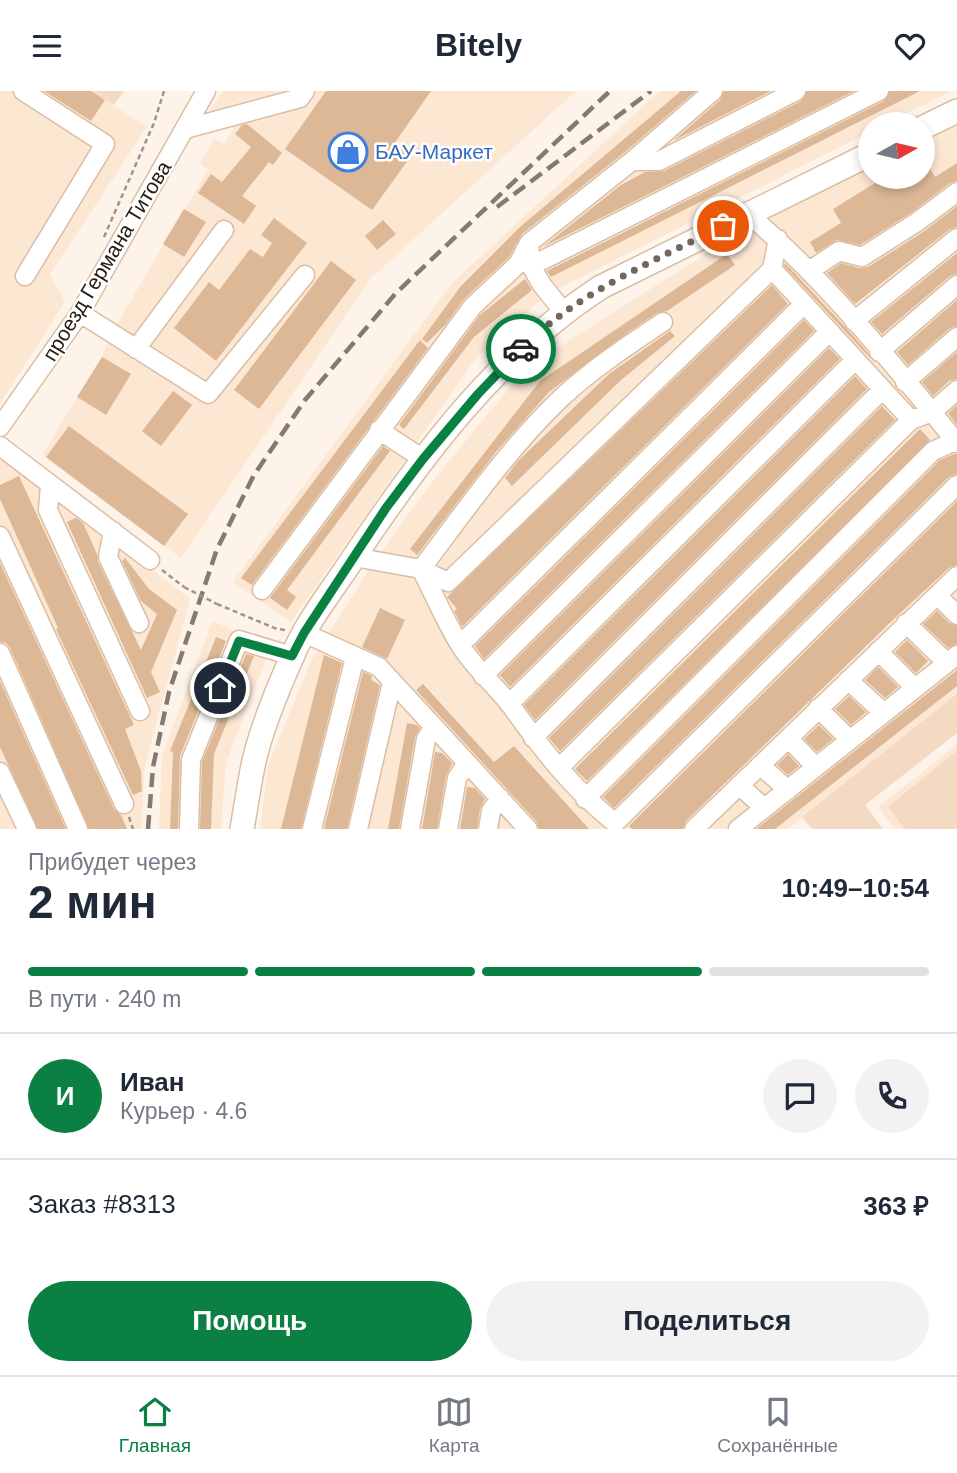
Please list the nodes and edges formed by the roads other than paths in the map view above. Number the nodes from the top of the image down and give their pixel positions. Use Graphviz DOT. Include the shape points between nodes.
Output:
graph roads {
  1 [pos="23,91"];
  2 [pos="206,91"];
  3 [pos="305,91"];
  4 [pos="713,91"];
  5 [pos="796,91"];
  6 [pos="879,91"];
  7 [pos="957,111"];
  8 [pos="935,122"];
  9 [pos="185,129"];
  10 [pos="858,160"];
  11 [pos="632,161"];
  12 [pos="957,193"];
  13 [pos="748,214"];
  14 [pos="224,230"];
  15 [pos="957,238"];
  16 [pos="778,239"];
  17 [pos="529,243"];
  18 [pos="531,266"];
  19 [pos="772,269"];
  20 [pos="809,271"];
  21 [pos="305,275"];
  22 [pos="25,276"];
  23 [pos="957,285"];
  24 [pos="804,304"];
  25 [pos="564,311"];
  26 [pos="80,313"];
  27 [pos="854,321"];
  28 [pos="663,322"];
  29 [pos="829,332"];
  30 [pos="957,337"];
  31 [pos="136,349"];
  32 [pos="879,352"];
  33 [pos="855,361"];
  34 [pos="905,382"];
  35 [pos="882,390"];
  36 [pos="957,390"];
  37 [pos="8,402"];
  38 [pos="932,412"];
  39 [pos="911,421"];
  40 [pos="0,427"];
  41 [pos="379,430"];
  42 [pos="956,442"];
  43 [pos="0,446"];
  44 [pos="423,459"];
  45 [pos="50,484"];
  46 [pos="957,485"];
  47 [pos="113,531"];
  48 [pos="0,536"];
  49 [pos="354,557"];
  50 [pos="150,560"];
  51 [pos="421,569"];
  52 [pos="957,576"];
  53 [pos="262,590"];
  54 [pos="937,595"];
  55 [pos="957,615"];
  56 [pos="139,623"];
  57 [pos="906,623"];
  58 [pos="304,633"];
  59 [pos="460,645"];
  60 [pos="878,651"];
  61 [pos="0,653"];
  62 [pos="292,656"];
  63 [pos="355,657"];
  64 [pos="952,659"];
  65 [pos="483,676"];
  66 [pos="848,680"];
  67 [pos="392,682"];
  68 [pos="915,688"];
  69 [pos="509,704"];
  70 [pos="818,708"];
  71 [pos="141,712"];
  72 [pos="884,713"];
  73 [pos="434,727"];
  74 [pos="533,738"];
  75 [pos="788,738"];
  76 [pos="850,740"];
  77 [pos="467,763"];
  78 [pos="760,765"];
  79 [pos="816,767"];
  80 [pos="559,768"];
  81 [pos="0,772"];
  82 [pos="739,785"];
  83 [pos="788,790"];
  84 [pos="500,798"];
  85 [pos="585,799"];
  86 [pos="124,804"];
  87 [pos="765,808"];
  88 [pos="27,829"];
  89 [pos="78,829"];
  90 [pos="189,829"];
  91 [pos="242,829"];
  92 [pos="312,829"];
  93 [pos="358,829"];
  94 [pos="410,829"];
  95 [pos="449,829"];
  96 [pos="488,829"];
  97 [pos="528,829"];
  98 [pos="694,829"];
  99 [pos="738,829"];
  1 -- 22 [label="street" via="105,145"];
  2 -- 9 [label="street, проезд Германа Титова"];
  3 -- 9 [label="street" via="300,98"];
  4 -- 11 [label="street"];
  5 -- 11 [label="street" via="659,162"];
  6 -- 18 [label="street"];
  7 -- 8 [label="main road"];
  9 -- 26 [label="street, проезд Германа Титова"];
  10 -- 13 [label="main road"];
  11 -- 17 [label="street"];
  12 -- 20 [label="street" via="862,257 839,251"];
  13 -- 16 [label="street"];
  13 -- 25 [label="main road" via="601,287"];
  14 -- 31 [label="street"];
  15 -- 27 [label="street"];
  16 -- 19 [label="street"];
  16 -- 20 [label="street"];
  17 -- 18 [label="street"];
  17 -- 41 [label="street" via="518,264 473,306"];
  18 -- 25 [label="street"];
  19 -- 24 [label="street"];
  19 -- 51 [label="street" via="448,582"];
  20 -- 27 [label="street"];
  21 -- 31 [label="street" via="208,394"];
  23 -- 32 [label="street"];
  24 -- 29 [label="street"];
  24 -- 59 [label="street"];
  25 -- 44 [label="main road" via="478,394"];
  26 -- 31 [label="street"];
  26 -- 37 [label="street, проезд Германа Титова"];
  27 -- 32 [label="street"];
  28 -- 51 [label="street" via="561,399 500,465"];
  29 -- 33 [label="street"];
  29 -- 65 [label="street"];
  30 -- 34 [label="street"];
  32 -- 34 [label="street"];
  33 -- 35 [label="street"];
  33 -- 69 [label="street"];
  34 -- 38 [label="street"];
  35 -- 39 [label="street"];
  35 -- 74 [label="street"];
  36 -- 38 [label="street"];
  37 -- 40 [label="street, проезд Германа Титова"];
  38 -- 39 [label="street"];
  38 -- 42 [label="street"];
  39 -- 80 [label="street"];
  41 -- 44 [label="street"];
  41 -- 53 [label="street"];
  42 -- 85 [label="street" via="933,451"];
  43 -- 45 [label="street"];
  44 -- 49 [label="main road"];
  45 -- 47 [label="street"];
  45 -- 71 [label="street" via="48,510"];
  46 -- 85 [label="street" via="615,823"];
  47 -- 50 [label="street"];
  47 -- 56 [label="street" via="108,557"];
  48 -- 86 [label="street"];
  49 -- 51 [label="street"];
  49 -- 58 [label="main road"];
  51 -- 59 [label="street"];
  52 -- 54 [label="street"];
  54 -- 55 [label="street"];
  54 -- 57 [label="street"];
  57 -- 60 [label="street"];
  57 -- 64 [label="street"];
  58 -- 62 [label="main road"];
  58 -- 63 [label="street"];
  59 -- 65 [label="street"];
  60 -- 66 [label="street"];
  60 -- 68 [label="street"];
  61 -- 89 [label="street"];
  62 -- 90 [label="street" via="239,641 191,759"];
  62 -- 91 [label="main road" via="255,759"];
  63 -- 67 [label="street" via="379,667"];
  63 -- 92 [label="street"];
  64 -- 68 [label="street"];
  65 -- 69 [label="street"];
  66 -- 70 [label="street"];
  66 -- 72 [label="street"];
  67 -- 73 [label="street"];
  67 -- 93 [label="street"];
  68 -- 72 [label="street"];
  69 -- 74 [label="street"];
  70 -- 75 [label="street"];
  70 -- 76 [label="street"];
  72 -- 76 [label="street"];
  73 -- 77 [label="street"];
  73 -- 94 [label="street" via="426,739"];
  74 -- 80 [label="street"];
  75 -- 78 [label="street"];
  75 -- 79 [label="street"];
  76 -- 79 [label="street"];
  77 -- 84 [label="street"];
  77 -- 95 [label="street" via="457,778"];
  78 -- 82 [label="street"];
  78 -- 83 [label="street"];
  79 -- 83 [label="street"];
  80 -- 85 [label="street"];
  81 -- 88 [label="street"];
  82 -- 87 [label="street"];
  82 -- 98 [label="street"];
  83 -- 87 [label="street"];
  84 -- 96 [label="street" via="491,811"];
  84 -- 97 [label="street"];
  87 -- 99 [label="street"];
}
